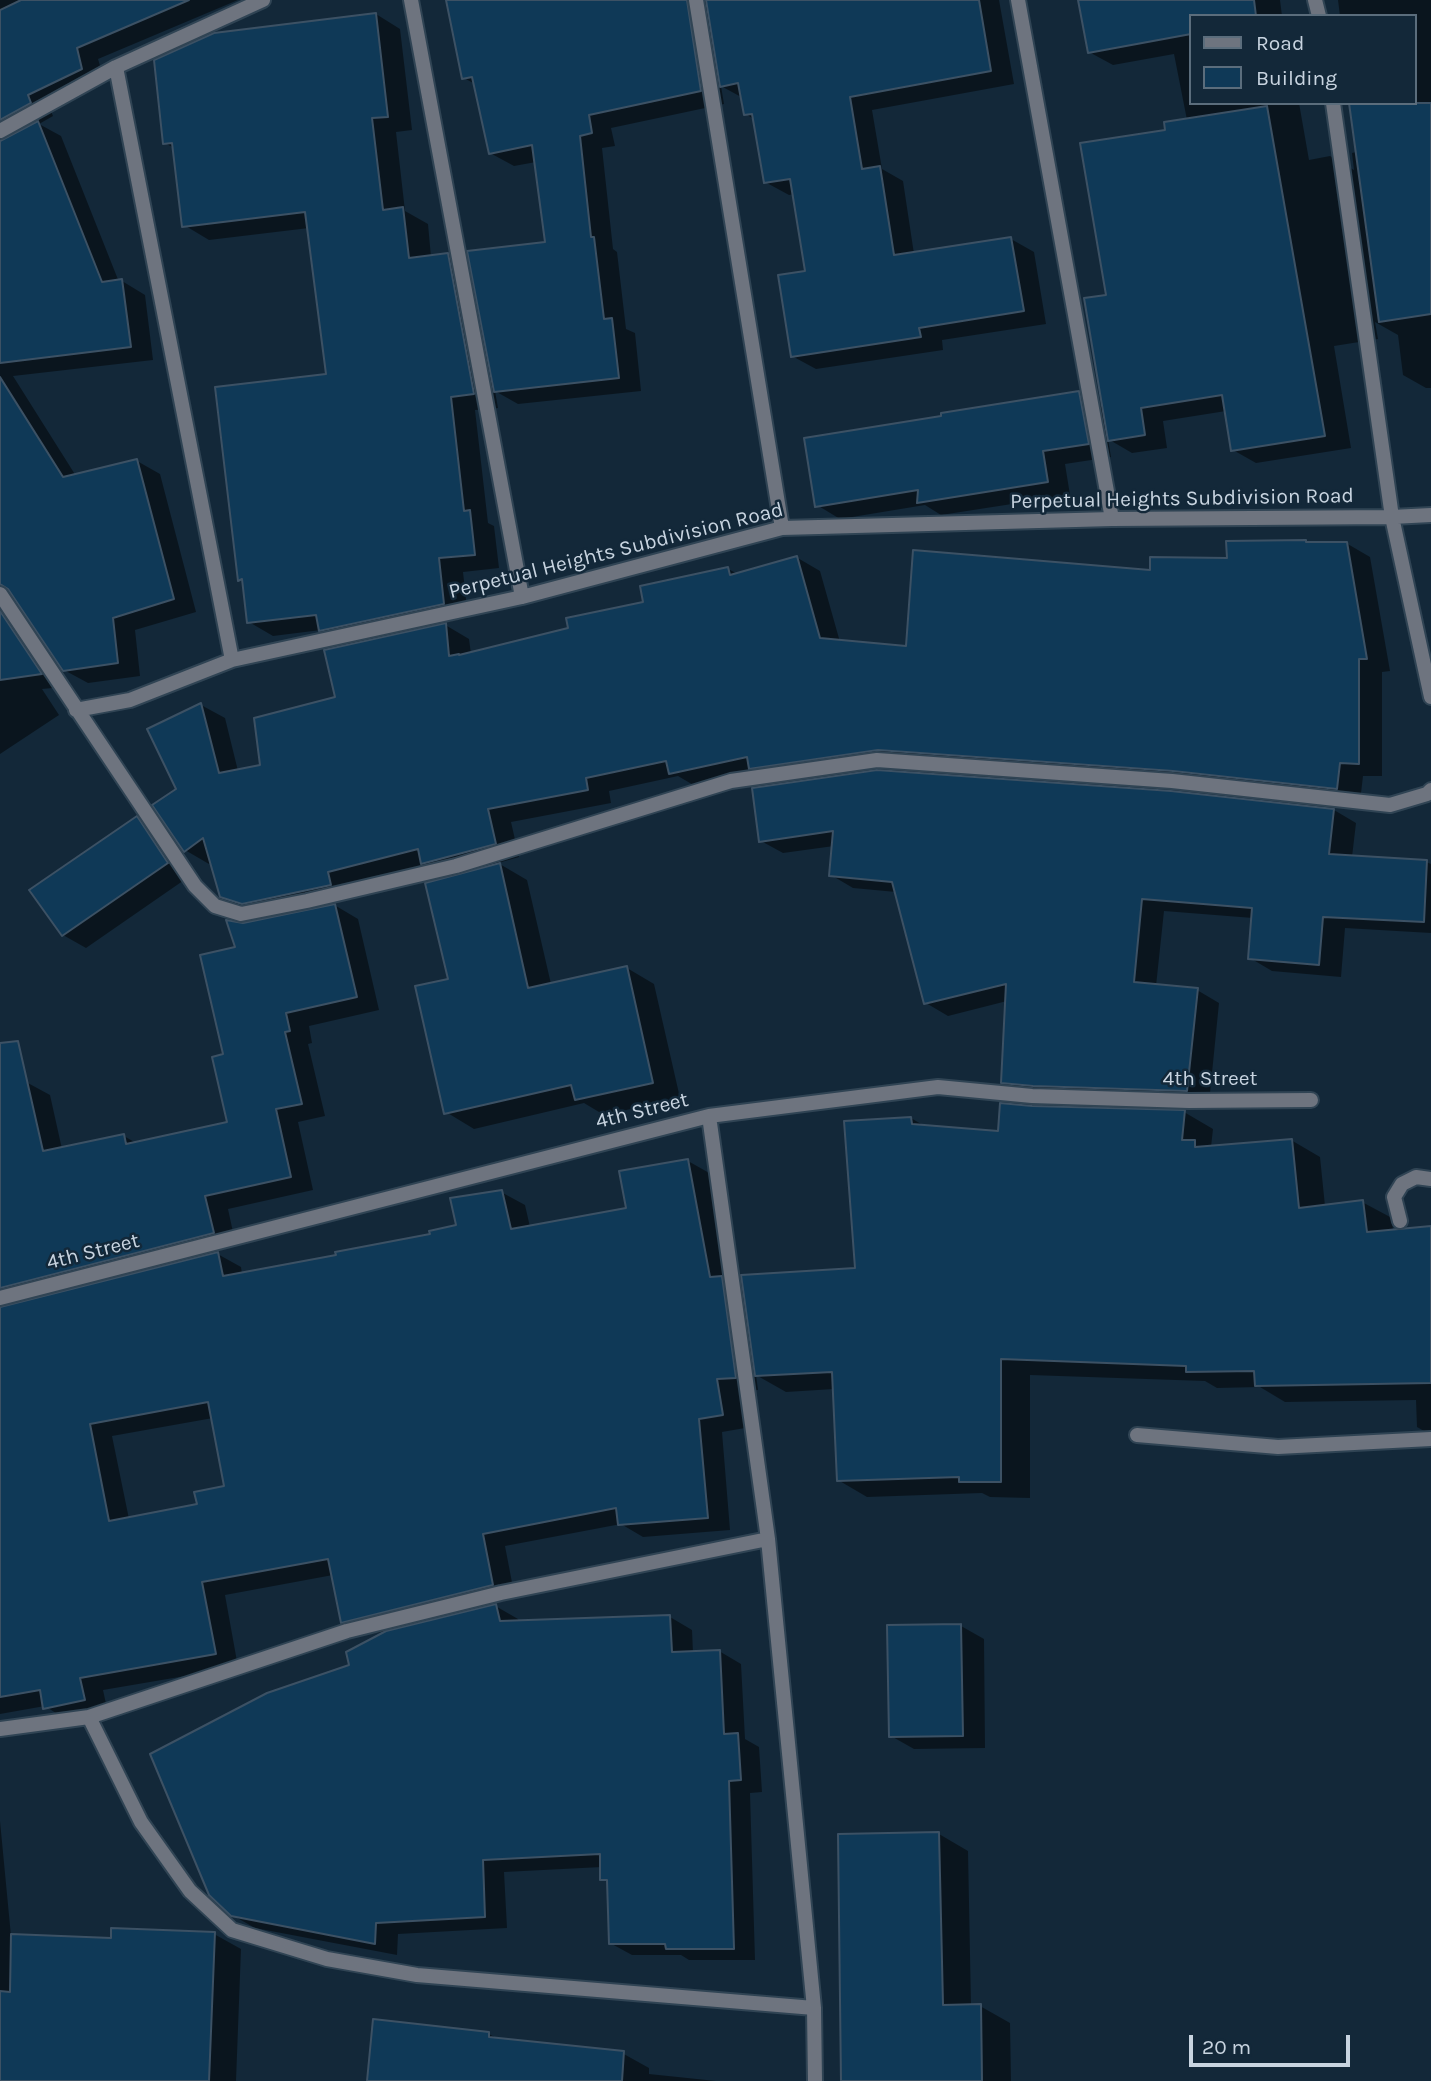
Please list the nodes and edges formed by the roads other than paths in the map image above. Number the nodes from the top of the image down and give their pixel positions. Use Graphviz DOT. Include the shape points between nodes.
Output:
graph roads {
  1 [pos="263,0"];
  2 [pos="411,0"];
  3 [pos="696,0"];
  4 [pos="1018,0"];
  5 [pos="116,67"];
  6 [pos="1333,105"];
  7 [pos="0,131"];
  8 [pos="1431,515"];
  9 [pos="1392,517"];
  10 [pos="1112,519"];
  11 [pos="782,528"];
  12 [pos="0,594"];
  13 [pos="522,597"];
  14 [pos="232,660"];
  15 [pos="1431,697"];
  16 [pos="76,710"];
  17 [pos="1431,790"];
  18 [pos="1311,1100"];
  19 [pos="709,1115"];
  20 [pos="1431,1179"];
  21 [pos="1400,1221"];
  22 [pos="0,1298"];
  23 [pos="1137,1435"];
  24 [pos="1431,1439"];
  25 [pos="768,1539"];
  26 [pos="89,1717"];
  27 [pos="0,1729"];
  28 [pos="814,2008"];
  29 [pos="815,2081"];
  1 -- 5 [label="street"];
  2 -- 13 [label="street"];
  3 -- 11 [label="street"];
  4 -- 10 [label="street"];
  5 -- 7 [label="street"];
  5 -- 14 [label="street"];
  6 -- 9 [label="street"];
  8 -- 9 [label="street, Perpetual Heights Subdivision Road"];
  9 -- 10 [label="street, Perpetual Heights Subdivision Road"];
  9 -- 15 [label="street"];
  10 -- 11 [label="street, Perpetual Heights Subdivision Road"];
  11 -- 13 [label="street, Perpetual Heights Subdivision Road"];
  12 -- 16 [label="street"];
  13 -- 14 [label="street, Perpetual Heights Subdivision Road"];
  14 -- 16 [label="street, Perpetual Heights Subdivision Road" via="130,700"];
  16 -- 17 [label="street" via="195,886 215,906 241,914 456,866 731,781 877,760 1172,780 1390,805"];
  18 -- 19 [label="street, 4th Street" via="1032,1096 938,1087"];
  19 -- 22 [label="street, 4th Street"];
  19 -- 25 [label="street"];
  20 -- 21 [label="street" via="1416,1177 1402,1184 1394,1197"];
  23 -- 24 [label="street" via="1278,1447"];
  25 -- 26 [label="street" via="501,1593 348,1631"];
  25 -- 28 [label="street"];
  26 -- 27 [label="street"];
  26 -- 28 [label="street" via="141,1822 190,1891 232,1930 327,1959 417,1975"];
  28 -- 29 [label="street"];
}
